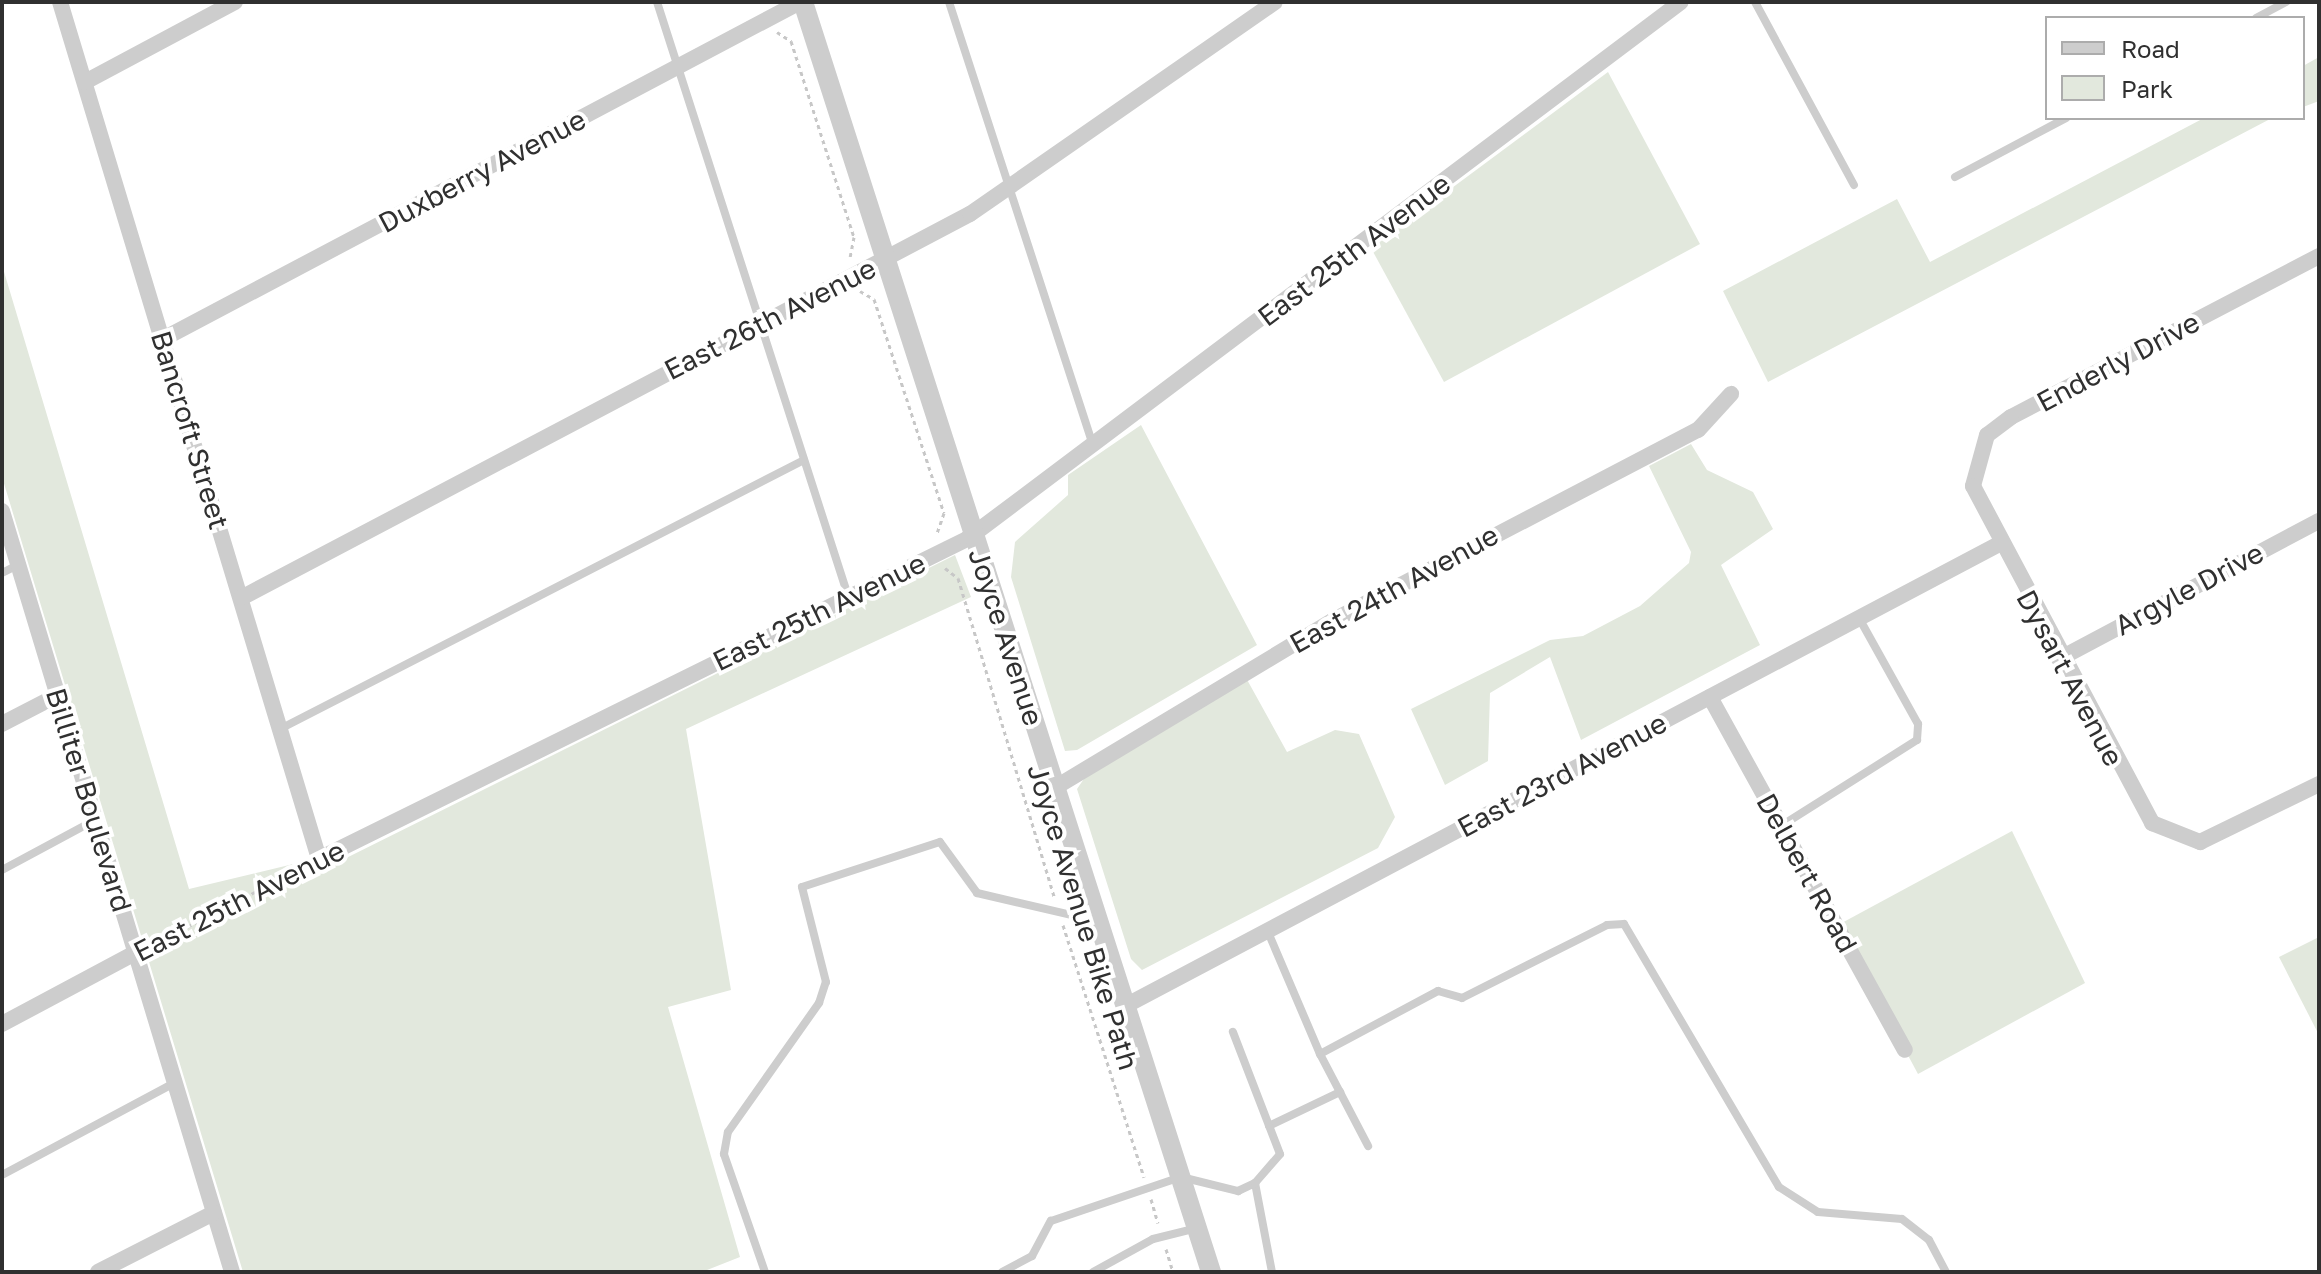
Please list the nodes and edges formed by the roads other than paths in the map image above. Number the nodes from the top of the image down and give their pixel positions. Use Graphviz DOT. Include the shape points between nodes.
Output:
graph roads {
  1 [pos="60,2"];
  2 [pos="235,2"];
  3 [pos="657,2"];
  4 [pos="801,2"];
  5 [pos="949,2"];
  6 [pos="1275,2"];
  7 [pos="1681,2"];
  8 [pos="1755,2"];
  9 [pos="2286,2"];
  10 [pos="2260,16"];
  11 [pos="678,67"];
  12 [pos="85,82"];
  13 [pos="2062,120"];
  14 [pos="1955,177"];
  15 [pos="1854,185"];
  16 [pos="1009,187"];
  17 [pos="2319,256"];
  18 [pos="886,259"];
  19 [pos="760,322"];
  20 [pos="163,339"];
  21 [pos="1731,394"];
  22 [pos="1093,444"];
  23 [pos="804,460"];
  24 [pos="1980,508"];
  25 [pos="2,511"];
  26 [pos="2319,521"];
  27 [pos="972,535"];
  28 [pos="1999,544"];
  29 [pos="18,565"];
  30 [pos="2,573"];
  31 [pos="848,596"];
  32 [pos="241,598"];
  33 [pos="1859,618"];
  34 [pos="2059,659"];
  35 [pos="58,695"];
  36 [pos="1710,697"];
  37 [pos="2,724"];
  38 [pos="280,729"];
  39 [pos="2319,784"];
  40 [pos="1056,787"];
  41 [pos="93,821"];
  42 [pos="1781,826"];
  43 [pos="319,859"];
  44 [pos="2,870"];
  45 [pos="1099,922"];
  46 [pos="1268,932"];
  47 [pos="135,953"];
  48 [pos="1125,1006"];
  49 [pos="2,1024"];
  50 [pos="1233,1032"];
  51 [pos="1905,1050"];
  52 [pos="1320,1054"];
  53 [pos="174,1083"];
  54 [pos="1340,1092"];
  55 [pos="1269,1126"];
  56 [pos="1368,1146"];
  57 [pos="2,1175"];
  58 [pos="1181,1177"];
  59 [pos="1255,1183"];
  60 [pos="214,1213"];
  61 [pos="1198,1228"];
  62 [pos="1276,1270"];
  63 [pos="98,1272"];
  64 [pos="232,1272"];
  65 [pos="765,1272"];
  66 [pos="1002,1272"];
  67 [pos="1093,1272"];
  68 [pos="1211,1272"];
  69 [pos="1946,1272"];
  1 -- 12 [label="street, Bancroft Street"];
  2 -- 12 [label="street"];
  3 -- 11 [label="lane"];
  4 -- 11 [label="street, Duxberry Avenue"];
  4 -- 18 [label="street, Joyce Avenue"];
  5 -- 16 [label="lane"];
  6 -- 16 [label="street, East 26th Avenue"];
  7 -- 22 [label="street, East 25th Avenue"];
  8 -- 15 [label="lane"];
  9 -- 10 [label="lane"];
  11 -- 19 [label="lane"];
  11 -- 20 [label="street, Duxberry Avenue"];
  12 -- 20 [label="street, Bancroft Street"];
  13 -- 14 [label="lane"];
  16 -- 18 [label="street, East 26th Avenue"];
  16 -- 22 [label="lane"];
  17 -- 24 [label="street, Enderly Drive" via="1987,435 1974,462"];
  18 -- 19 [label="street, East 26th Avenue"];
  18 -- 27 [label="street, Joyce Avenue"];
  19 -- 23 [label="lane"];
  19 -- 32 [label="street, East 26th Avenue"];
  20 -- 32 [label="street, Bancroft Street"];
  21 -- 40 [label="street, East 24th Avenue" via="1698,430 1332,621"];
  22 -- 27 [label="street, East 25th Avenue"];
  23 -- 31 [label="lane"];
  23 -- 38 [label="lane"];
  24 -- 28 [label="street, Dysart Avenue"];
  25 -- 29 [label="street, Billiter Boulevard"];
  26 -- 34 [label="street, Argyle Drive"];
  27 -- 31 [label="street, East 25th Avenue"];
  27 -- 40 [label="street, Joyce Avenue"];
  28 -- 33 [label="street, East 23rd Avenue"];
  28 -- 34 [label="street, Dysart Avenue"];
  29 -- 30 [label="lane"];
  29 -- 35 [label="street, Billiter Boulevard"];
  31 -- 43 [label="street, East 25th Avenue"];
  32 -- 38 [label="street, Bancroft Street"];
  33 -- 36 [label="street, East 23rd Avenue"];
  33 -- 42 [label="lane" via="1918,724 1917,740"];
  34 -- 39 [label="street, Dysart Avenue" via="2137,804 2173,837 2200,842 2227,833"];
  35 -- 37 [label="street"];
  35 -- 41 [label="street, Billiter Boulevard"];
  36 -- 42 [label="street, Delbert Road"];
  36 -- 46 [label="street, East 23rd Avenue"];
  38 -- 43 [label="street, Bancroft Street"];
  40 -- 45 [label="street, Joyce Avenue"];
  41 -- 44 [label="lane"];
  41 -- 47 [label="street, Billiter Boulevard"];
  42 -- 51 [label="street, Delbert Road"];
  45 -- 48 [label="street, Joyce Avenue"];
  45 -- 65 [label="lane" via="977,893 940,842 802,887 826,982 819,1003 728,1132 724,1154"];
  46 -- 48 [label="street, East 23rd Avenue"];
  46 -- 52 [label="lane"];
  47 -- 49 [label="street, East 25th Avenue"];
  47 -- 53 [label="street, Billiter Boulevard"];
  48 -- 58 [label="street, Joyce Avenue"];
  50 -- 55 [label="lane"];
  52 -- 54 [label="lane"];
  52 -- 69 [label="lane" via="1438,991 1462,998 1607,925 1624,924 1779,1187 1818,1212 1902,1219 1929,1240"];
  53 -- 57 [label="lane"];
  53 -- 60 [label="street, Billiter Boulevard"];
  54 -- 55 [label="lane"];
  54 -- 56 [label="lane"];
  55 -- 59 [label="lane" via="1280,1154"];
  58 -- 59 [label="lane" via="1238,1191"];
  58 -- 61 [label="street, Joyce Avenue"];
  58 -- 66 [label="lane" via="1051,1221 1032,1256"];
  59 -- 62 [label="lane"];
  60 -- 63 [label="street"];
  60 -- 64 [label="street, Billiter Boulevard"];
  61 -- 67 [label="lane" via="1162,1237"];
  61 -- 68 [label="street, Joyce Avenue"];
}
